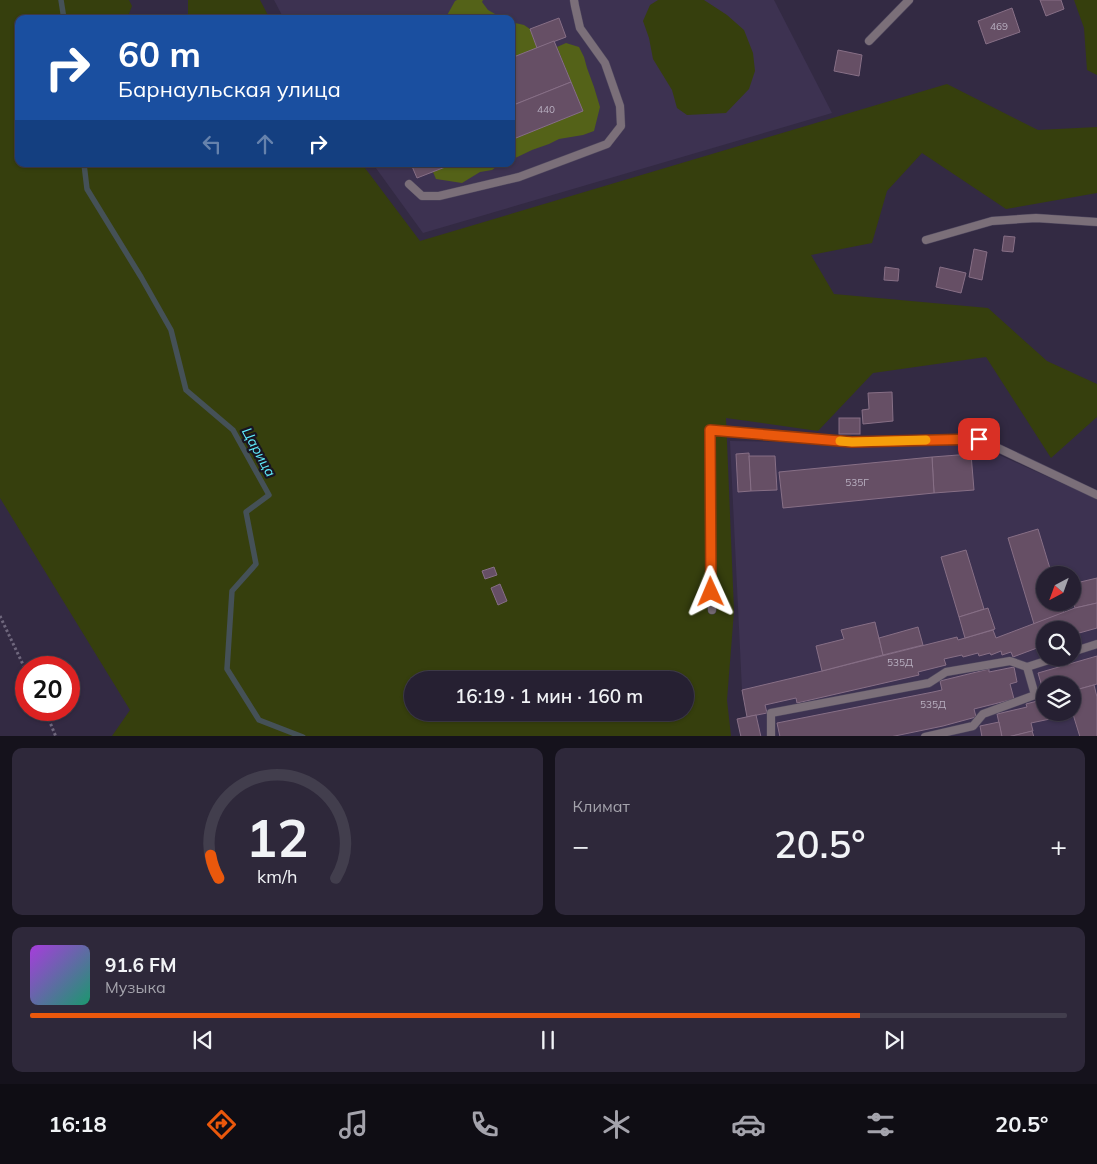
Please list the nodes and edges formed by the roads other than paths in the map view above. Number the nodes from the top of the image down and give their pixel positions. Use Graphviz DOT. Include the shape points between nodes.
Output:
graph roads {
  1 [pos="574,0"];
  2 [pos="908,0"];
  3 [pos="869,41"];
  4 [pos="409,184"];
  5 [pos="1097,222"];
  6 [pos="926,240"];
  7 [pos="1097,495"];
  8 [pos="712,610"];
  9 [pos="1097,644"];
  10 [pos="1081,649"];
  11 [pos="1036,664"];
  12 [pos="1027,667"];
  13 [pos="771,736"];
  14 [pos="925,736"];
  1 -- 4 [label="lane" via="580,28 605,63 620,106 621,126 607,144 519,177 439,196 422,196"];
  2 -- 3 [label="lane"];
  5 -- 6 [label="lane" via="1036,218 992,221"];
  7 -- 8 [label="lane" via="979,439 852,442 710,430"];
  9 -- 10 [label="lane"];
  11 -- 12 [label="lane"];
  12 -- 13 [label="lane" via="1010,661 946,672 928,683 772,713"];
  12 -- 14 [label="lane" via="1035,695 983,714 972,726"];
}
